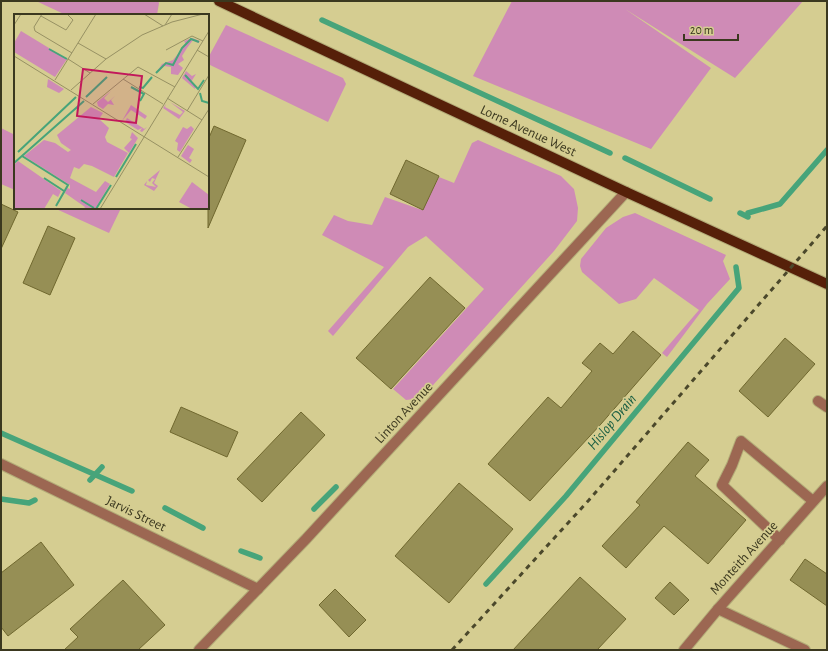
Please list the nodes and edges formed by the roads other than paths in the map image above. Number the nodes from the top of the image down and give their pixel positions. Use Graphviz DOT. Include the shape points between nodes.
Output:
graph roads {
  1 [pos="219,1"];
  2 [pos="626,192"];
  3 [pos="827,284"];
  4 [pos="818,401"];
  5 [pos="827,407"];
  6 [pos="1,464"];
  7 [pos="827,486"];
  8 [pos="813,501"];
  9 [pos="780,540"];
  10 [pos="258,589"];
  11 [pos="718,609"];
  12 [pos="199,650"];
  13 [pos="684,650"];
  14 [pos="805,650"];
  1 -- 2 [label="main road, Lorne Avenue West"];
  2 -- 3 [label="main road, Lorne Avenue West"];
  2 -- 10 [label="street, Linton Avenue"];
  4 -- 5 [label="street"];
  6 -- 10 [label="street, Jarvis Street"];
  7 -- 8 [label="street, Monteith Avenue"];
  8 -- 9 [label="street, Monteith Avenue"];
  8 -- 9 [label="street" via="741,441 722,485"];
  9 -- 11 [label="street, Monteith Avenue"];
  10 -- 12 [label="street, Linton Avenue"];
  11 -- 13 [label="street, Monteith Avenue"];
  11 -- 14 [label="street"];
}
